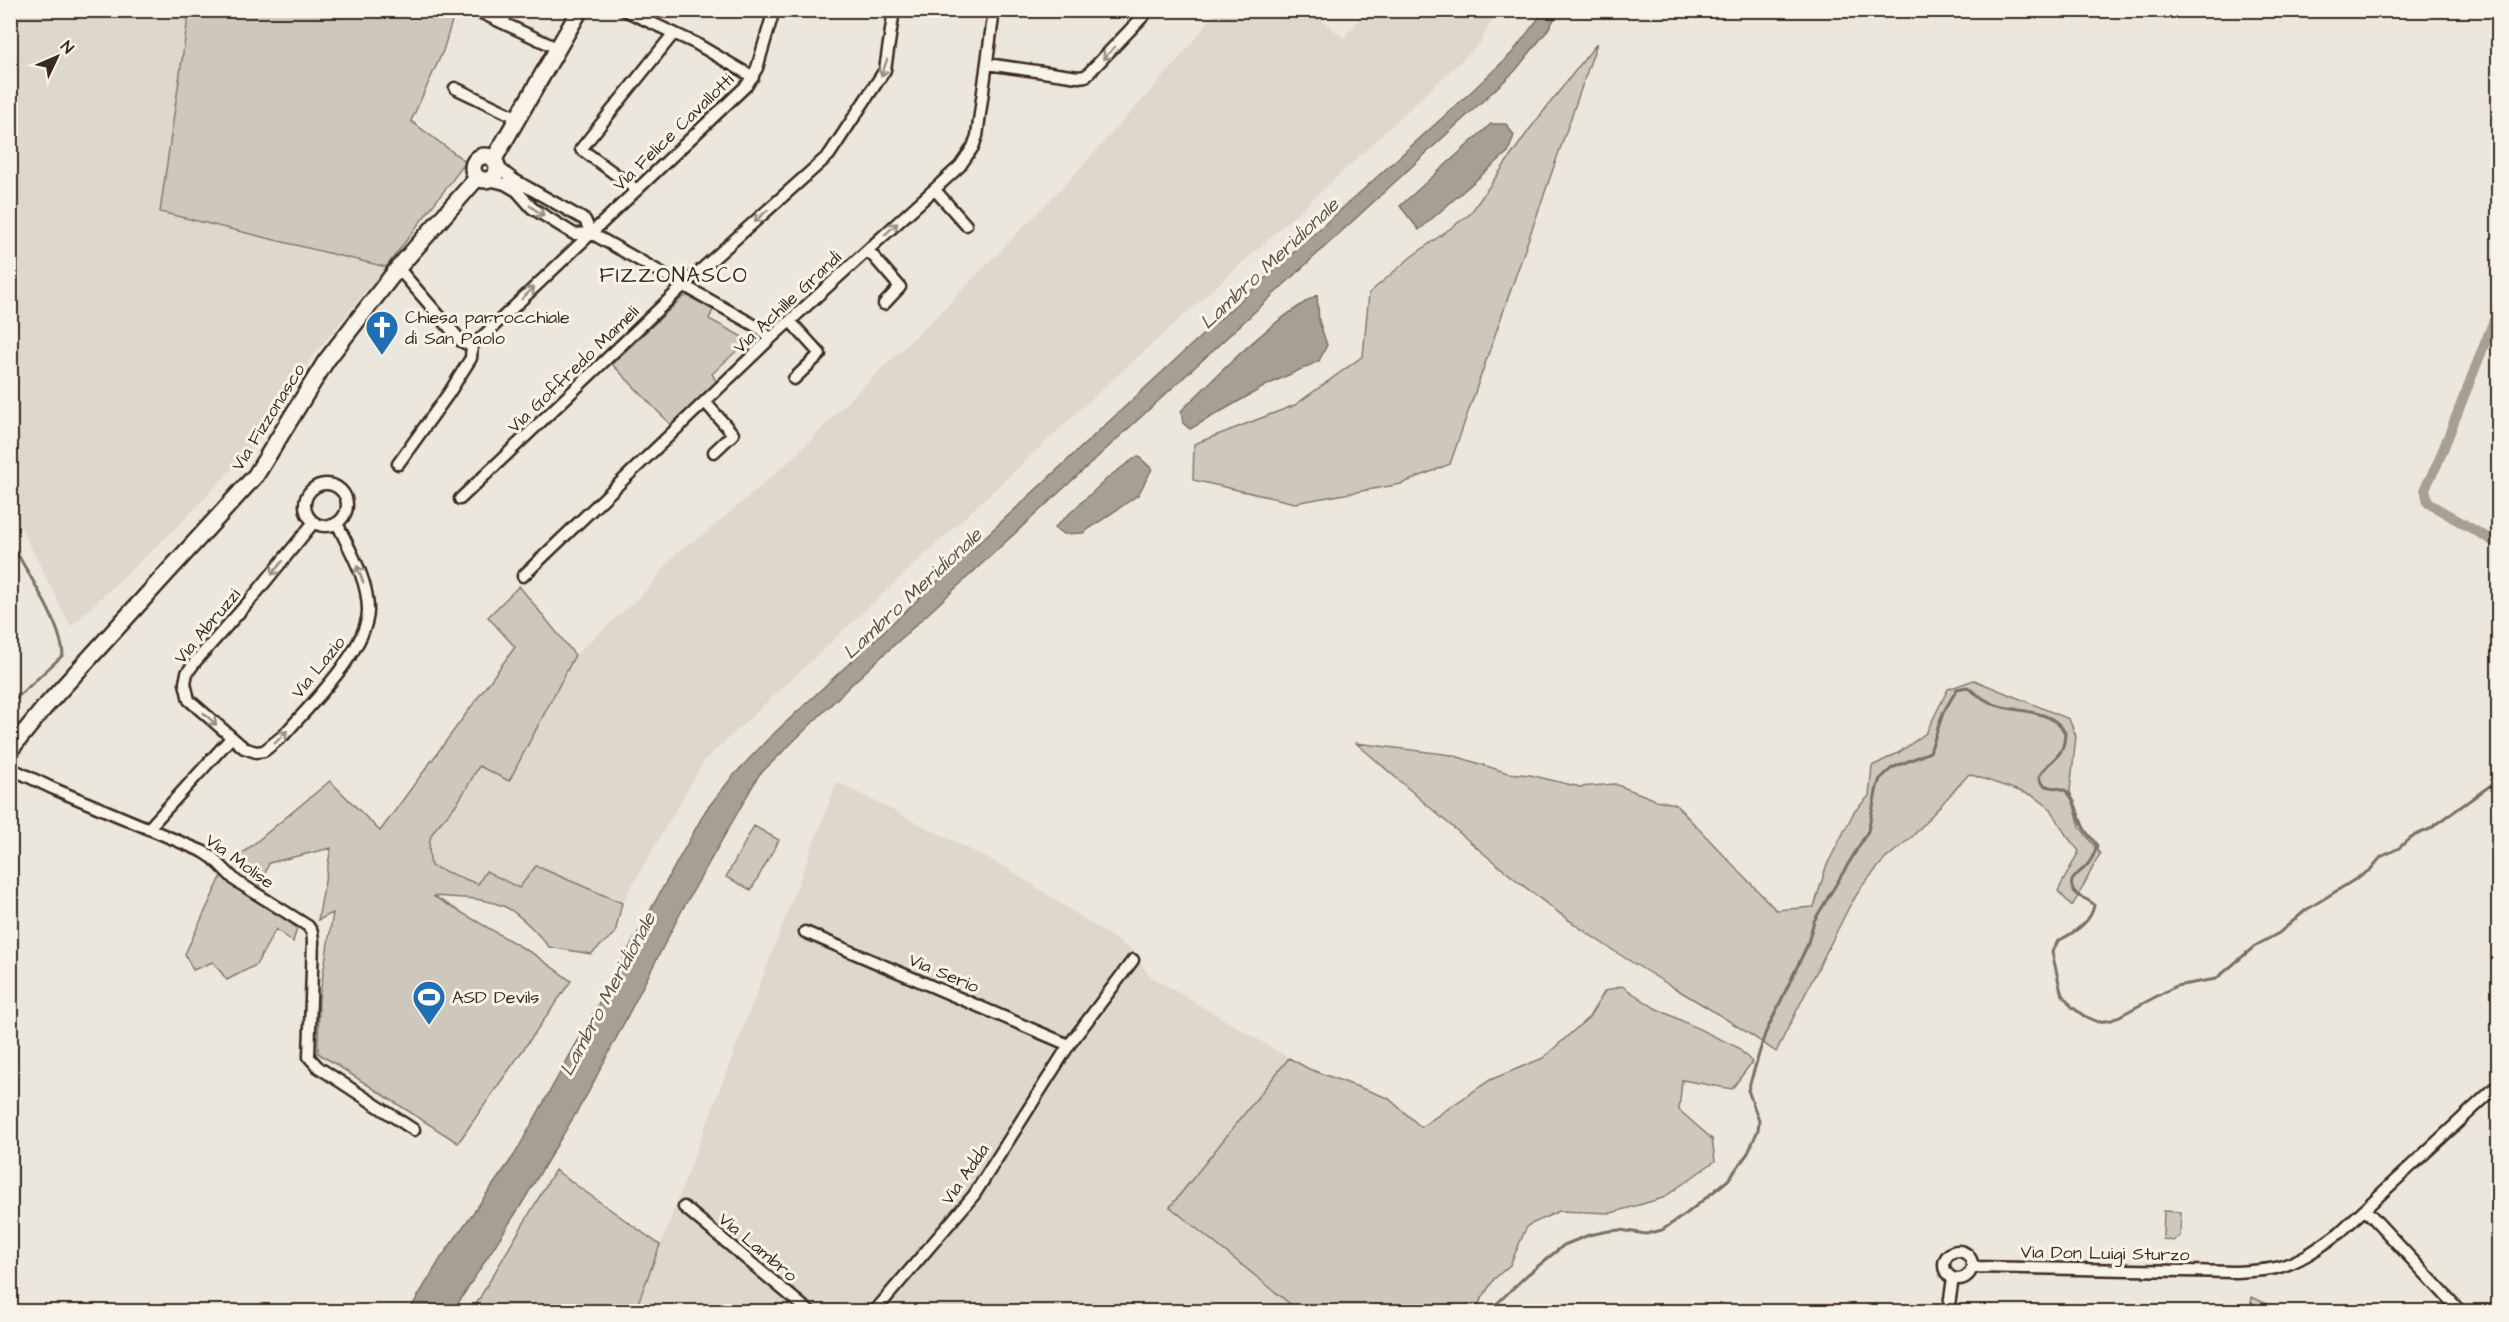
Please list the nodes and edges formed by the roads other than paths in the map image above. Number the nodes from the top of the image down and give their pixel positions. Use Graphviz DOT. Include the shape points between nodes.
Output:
graph roads {
  1 [pos="475,10"];
  2 [pos="508,10"];
  3 [pos="580,10"];
  4 [pos="624,10"];
  5 [pos="774,10"];
  6 [pos="894,10"];
  7 [pos="994,10"];
  8 [pos="1149,10"];
  9 [pos="503,23"];
  10 [pos="674,33"];
  11 [pos="559,49"];
  12 [pos="987,64"];
  13 [pos="753,77"];
  14 [pos="455,88"];
  15 [pos="518,118"];
  16 [pos="490,171"];
  17 [pos="637,190"];
  18 [pos="935,190"];
  19 [pos="966,225"];
  20 [pos="591,233"];
  21 [pos="868,250"];
  22 [pos="398,268"];
  23 [pos="684,285"];
  24 [pos="884,304"];
  25 [pos="790,321"];
  26 [pos="770,339"];
  27 [pos="472,344"];
  28 [pos="794,379"];
  29 [pos="705,402"];
  30 [pos="714,452"];
  31 [pos="398,464"];
  32 [pos="460,499"];
  33 [pos="314,522"];
  34 [pos="337,523"];
  35 [pos="523,576"];
  36 [pos="231,738"];
  37 [pos="10,750"];
  38 [pos="10,757"];
  39 [pos="10,766"];
  40 [pos="148,828"];
  41 [pos="805,932"];
  42 [pos="1133,960"];
  43 [pos="1069,1045"];
  44 [pos="2499,1085"];
  45 [pos="414,1130"];
  46 [pos="684,1207"];
  47 [pos="2365,1209"];
  48 [pos="1972,1267"];
  49 [pos="1953,1278"];
  50 [pos="810,1311"];
  51 [pos="874,1311"];
  52 [pos="1948,1311"];
  53 [pos="2461,1311"];
  1 -- 9 [label="street"];
  2 -- 9 [label="street"];
  3 -- 11 [label="main road, Via Fizzonasco"];
  4 -- 10 [label="street"];
  5 -- 13 [label="street, Via Felice Cavallotti"];
  6 -- 23 [label="street, Via Goffredo Mameli, one-way" via="885,69 829,155"];
  7 -- 12 [label="street, Via Achille Grandi"];
  8 -- 12 [label="street, one-way" via="1086,76"];
  9 -- 11 [label="street"];
  10 -- 13 [label="street"];
  10 -- 17 [label="street" via="581,149"];
  11 -- 15 [label="main road, Via Fizzonasco"];
  12 -- 18 [label="street, Via Achille Grandi" via="973,147"];
  13 -- 17 [label="street, Via Felice Cavallotti"];
  14 -- 15 [label="street"];
  15 -- 16 [label="main road, Via Fizzonasco"];
  16 -- 20 [label="street" via="517,181 585,220"];
  16 -- 20 [label="street, one-way" via="532,208 574,234"];
  16 -- 22 [label="main road, Via Fizzonasco"];
  17 -- 20 [label="street, Via Felice Cavallotti"];
  18 -- 19 [label="street"];
  21 -- 18 [label="street, Via Achille Grandi, one-way"];
  20 -- 23 [label="street"];
  27 -- 20 [label="street, Via Felice Cavallotti, one-way"];
  21 -- 24 [label="street" via="900,287"];
  21 -- 25 [label="street, Via Achille Grandi"];
  22 -- 27 [label="street" via="461,341"];
  22 -- 37 [label="main road, Via Fizzonasco" via="326,361 256,475"];
  23 -- 26 [label="street" via="760,329"];
  23 -- 32 [label="street, Via Goffredo Mameli"];
  25 -- 26 [label="street, Via Achille Grandi"];
  25 -- 28 [label="street" via="820,354"];
  26 -- 29 [label="street, Via Achille Grandi"];
  27 -- 31 [label="street" via="471,358"];
  29 -- 30 [label="street" via="734,434"];
  29 -- 35 [label="street, Via Achille Grandi"];
  33 -- 34 [label="street" via="329,526"];
  33 -- 34 [label="street" via="305,508 306,500 309,492 323,484 345,494 347,510"];
  33 -- 36 [label="street, Via Abruzzi, one-way" via="187,673 185,691 189,699"];
  36 -- 34 [label="street, Via Lazio, one-way" via="256,752 272,747 361,640 368,617 366,589"];
  36 -- 40 [label="street"];
  38 -- 39 [label="main road"];
  39 -- 40 [label="street, Via Molise"];
  40 -- 45 [label="street, Via Molise" via="204,852 236,881 308,926 313,941 309,1057 318,1067"];
  41 -- 43 [label="street, Via Serio"];
  42 -- 43 [label="street, Via Adda"];
  43 -- 51 [label="street, Via Adda" via="974,1195"];
  44 -- 47 [label="street, Via Don Luigi Sturzo"];
  46 -- 50 [label="street, Via Lambro"];
  47 -- 48 [label="street, Via Don Luigi Sturzo" via="2319,1248 2272,1269 2236,1272"];
  47 -- 53 [label="street"];
  48 -- 49 [label="street" via="1965,1278"];
  48 -- 49 [label="street" via="1965,1253 1952,1252 1944,1268"];
  49 -- 52 [label="street"];
}
